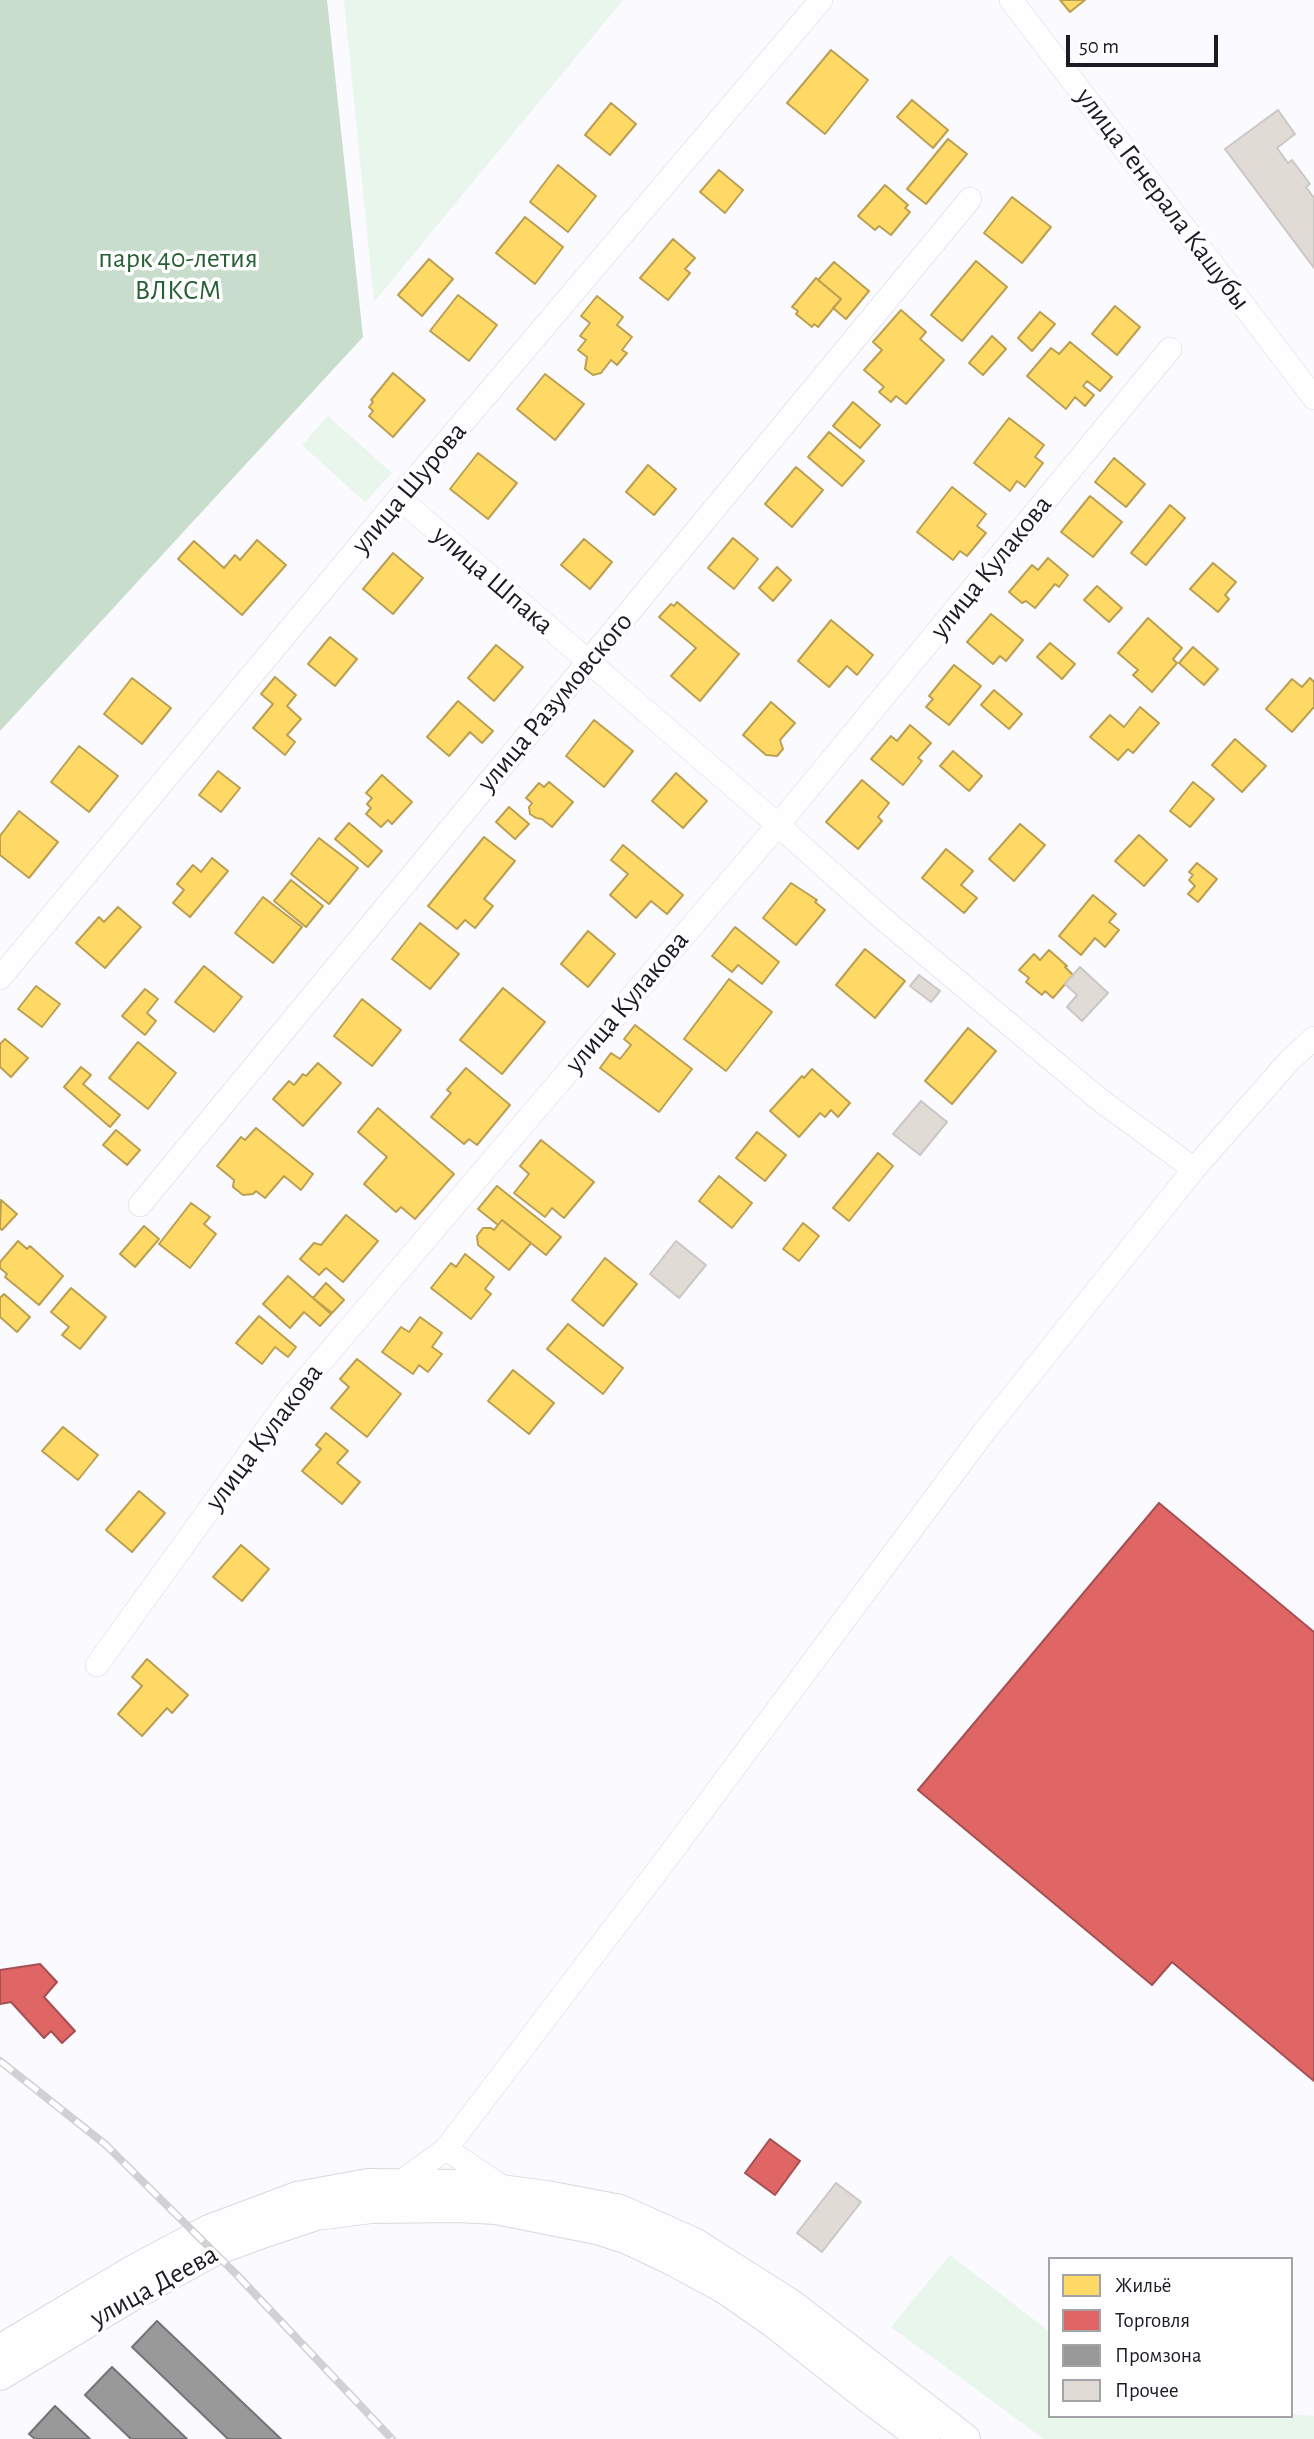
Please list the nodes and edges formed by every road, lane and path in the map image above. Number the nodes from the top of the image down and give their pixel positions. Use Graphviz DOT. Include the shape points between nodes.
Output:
graph roads {
  1 [pos="821,0"];
  2 [pos="1011,0"];
  3 [pos="970,199"];
  4 [pos="1170,349"];
  5 [pos="1314,398"];
  6 [pos="399,498"];
  7 [pos="588,663"];
  8 [pos="778,825"];
  9 [pos="0,978"];
  10 [pos="1314,1038"];
  11 [pos="1194,1169"];
  12 [pos="140,1205"];
  13 [pos="97,1665"];
  14 [pos="446,2149"];
  15 [pos="398,2185"];
  16 [pos="510,2192"];
  17 [pos="0,2350"];
  18 [pos="0,2375"];
  19 [pos="924,2439"];
  20 [pos="965,2439"];
  1 -- 6 [label="street, улица Шурова"];
  2 -- 5 [label="street, улица Генерала Кашубы"];
  3 -- 7 [label="street, улица Разумовского"];
  4 -- 8 [label="street, улица Кулакова"];
  6 -- 7 [label="street, улица Шпака"];
  6 -- 9 [label="street, улица Шурова"];
  7 -- 8 [label="street, улица Шпака"];
  7 -- 12 [label="street, улица Разумовского"];
  8 -- 11 [label="street, улица Шпака" via="1100,1100"];
  8 -- 13 [label="street, улица Кулакова" via="286,1403"];
  10 -- 11 [label="street"];
  11 -- 14 [label="street" via="984,1432"];
  14 -- 15 [label="street"];
  14 -- 16 [label="street"];
  15 -- 16 [label="main road" via="461,2185"];
  15 -- 17 [label="main road" via="368,2184 297,2197 209,2230"];
  16 -- 20 [label="main road" via="620,2210 694,2243 790,2304"];
  18 -- 19 [label="main road, улица Деева" via="213,2251 316,2215 371,2208 496,2209 628,2239 724,2288"];
}
